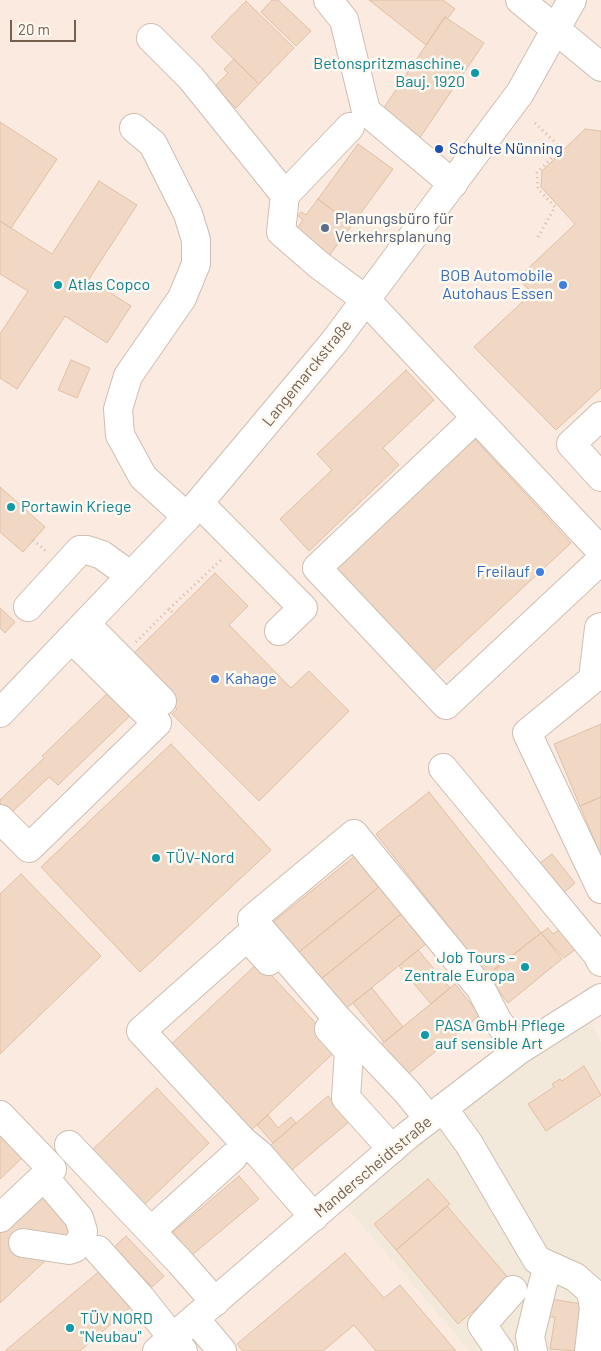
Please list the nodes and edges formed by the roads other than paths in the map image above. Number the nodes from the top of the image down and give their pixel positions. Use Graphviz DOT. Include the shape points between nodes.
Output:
graph roads {
  1 [pos="328,0"];
  2 [pos="520,0"];
  3 [pos="572,0"];
  4 [pos="556,30"];
  5 [pos="151,38"];
  6 [pos="601,67"];
  7 [pos="350,127"];
  8 [pos="134,128"];
  9 [pos="453,184"];
  10 [pos="285,195"];
  11 [pos="366,300"];
  12 [pos="601,416"];
  13 [pos="476,418"];
  14 [pos="601,476"];
  15 [pos="193,510"];
  16 [pos="601,551"];
  17 [pos="601,560"];
  18 [pos="131,576"];
  19 [pos="28,607"];
  20 [pos="601,627"];
  21 [pos="279,631"];
  22 [pos="79,632"];
  23 [pos="162,701"];
  24 [pos="0,713"];
  25 [pos="443,768"];
  26 [pos="0,819"];
  27 [pos="601,889"];
  28 [pos="601,962"];
  29 [pos="601,998"];
  30 [pos="519,1050"];
  31 [pos="436,1114"];
  32 [pos="0,1115"];
  33 [pos="69,1145"];
  34 [pos="392,1149"];
  35 [pos="233,1157"];
  36 [pos="49,1183"];
  37 [pos="314,1217"];
  38 [pos="0,1218"];
  39 [pos="151,1231"];
  40 [pos="23,1243"];
  41 [pos="98,1250"];
  42 [pos="549,1266"];
  43 [pos="513,1290"];
  44 [pos="205,1310"];
  45 [pos="171,1347"];
  46 [pos="528,1350"];
  47 [pos="222,1351"];
  48 [pos="500,1351"];
  49 [pos="589,1351"];
  1 -- 9 [label="street" via="344,20 366,111"];
  2 -- 4 [label="street"];
  3 -- 4 [label="street, Langemarckstraße"];
  4 -- 6 [label="street"];
  4 -- 9 [label="street, Langemarckstraße" via="520,93"];
  5 -- 10 [label="street" via="191,78"];
  7 -- 10 [label="street"];
  8 -- 15 [label="street" via="153,144 188,214 196,240 196,264 182,298 128,376 118,408 120,434 143,477"];
  9 -- 11 [label="street, Langemarckstraße"];
  10 -- 11 [label="street" via="281,232"];
  11 -- 13 [label="street"];
  11 -- 15 [label="street, Langemarckstraße"];
  12 -- 14 [label="street" via="571,444"];
  13 -- 16 [label="street"];
  13 -- 17 [label="street" via="317,568 446,705"];
  15 -- 18 [label="street, Langemarckstraße"];
  15 -- 21 [label="street" via="239,544 303,608"];
  18 -- 19 [label="street" via="102,555 80,550"];
  18 -- 22 [label="street, Langemarckstraße"];
  20 -- 27 [label="street" via="593,679 527,733"];
  22 -- 23 [label="street"];
  22 -- 24 [label="street, Langemarckstraße"];
  22 -- 26 [label="street" via="157,723 29,848"];
  25 -- 28 [label="street"];
  29 -- 30 [label="street, Manderscheidtstraße"];
  30 -- 31 [label="street, Manderscheidtstraße"];
  30 -- 31 [label="street" via="497,1020 481,989 354,834 252,919 336,1017 407,1092"];
  31 -- 34 [label="street, Manderscheidtstraße"];
  31 -- 42 [label="street" via="469,1144 537,1260"];
  32 -- 36 [label="street" via="52,1169"];
  33 -- 39 [label="street"];
  34 -- 37 [label="street, Manderscheidtstraße"];
  34 -- 37 [label="street" via="346,1098 349,1051 247,936 142,1031"];
  35 -- 39 [label="street"];
  36 -- 38 [label="street"];
  36 -- 40 [label="street" via="79,1218 83,1231 79,1244 74,1248 56,1250"];
  37 -- 44 [label="street, Manderscheidtstraße"];
  39 -- 44 [label="street"];
  41 -- 45 [label="street" via="141,1298"];
  42 -- 46 [label="street"];
  42 -- 49 [label="street" via="575,1277 591,1291 594,1315"];
  43 -- 48 [label="street" via="482,1326"];
  44 -- 45 [label="street, Manderscheidtstraße"];
  44 -- 47 [label="street"];
}
